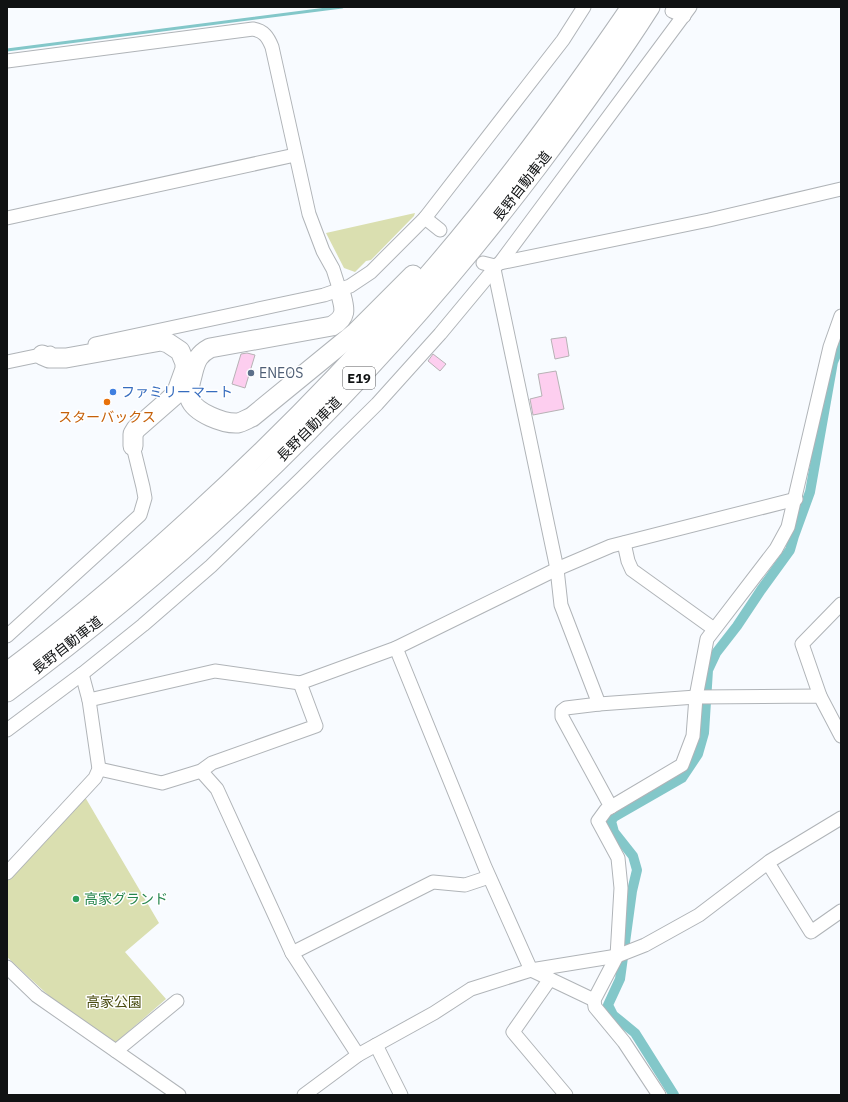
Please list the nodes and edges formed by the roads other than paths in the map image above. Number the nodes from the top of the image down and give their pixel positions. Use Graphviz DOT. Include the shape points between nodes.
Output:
graph roads {
  1 [pos="584,7"];
  2 [pos="630,7"];
  3 [pos="650,7"];
  4 [pos="682,11"];
  5 [pos="7,61"];
  6 [pos="552,119"];
  7 [pos="295,155"];
  8 [pos="841,189"];
  9 [pos="7,218"];
  10 [pos="425,218"];
  11 [pos="440,230"];
  12 [pos="493,265"];
  13 [pos="340,290"];
  14 [pos="841,316"];
  15 [pos="174,346"];
  16 [pos="210,348"];
  17 [pos="42,355"];
  18 [pos="7,362"];
  19 [pos="165,404"];
  20 [pos="192,404"];
  21 [pos="133,446"];
  22 [pos="796,499"];
  23 [pos="624,543"];
  24 [pos="557,568"];
  25 [pos="841,604"];
  26 [pos="714,629"];
  27 [pos="7,636"];
  28 [pos="396,648"];
  29 [pos="7,672"];
  30 [pos="82,674"];
  31 [pos="300,683"];
  32 [pos="7,692"];
  33 [pos="820,696"];
  34 [pos="696,697"];
  35 [pos="89,700"];
  36 [pos="599,704"];
  37 [pos="7,730"];
  38 [pos="841,736"];
  39 [pos="99,769"];
  40 [pos="201,771"];
  41 [pos="611,807"];
  42 [pos="841,818"];
  43 [pos="768,863"];
  44 [pos="7,873"];
  45 [pos="489,877"];
  46 [pos="841,911"];
  47 [pos="292,953"];
  48 [pos="618,956"];
  49 [pos="7,967"];
  50 [pos="531,970"];
  51 [pos="550,979"];
  52 [pos="594,1000"];
  53 [pos="176,1001"];
  54 [pos="376,1045"];
  55 [pos="116,1051"];
  56 [pos="358,1055"];
  57 [pos="310,1093"];
  58 [pos="179,1095"];
  59 [pos="401,1095"];
  60 [pos="566,1095"];
  61 [pos="659,1095"];
  1 -- 10 [label="street" via="563,40"];
  2 -- 6 [label="highway, 長野自動車道 / E19"];
  3 -- 32 [label="highway, 長野自動車道 / E19" via="604,76 516,195 381,356 205,530 150,579"];
  4 -- 12 [label="street"];
  5 -- 7 [label="street" via="242,30 260,30 269,39 272,47"];
  6 -- 20 [label="highway" via="496,178 436,250 398,290 356,332 269,404 252,417 236,423 203,413"];
  6 -- 29 [label="highway, 長野自動車道 / E19" via="455,244 308,407 140,565"];
  7 -- 9 [label="street"];
  7 -- 13 [label="street" via="309,214"];
  8 -- 12 [label="street" via="709,220"];
  10 -- 11 [label="street"];
  10 -- 13 [label="street" via="371,272"];
  12 -- 24 [label="street"];
  12 -- 30 [label="street" via="440,334 377,404 211,566"];
  13 -- 16 [label="highway" via="344,314 342,319 332,326"];
  13 -- 17 [label="street" via="318,297"];
  14 -- 22 [label="street" via="830,347"];
  15 -- 16 [label="street"];
  15 -- 17 [label="highway" via="161,341 66,358 49,358"];
  15 -- 19 [label="highway" via="183,357 185,369 176,394"];
  16 -- 20 [label="highway" via="198,357 195,364 189,392"];
  17 -- 18 [label="street"];
  19 -- 20 [label="street"];
  19 -- 21 [label="highway" via="136,429 133,434"];
  21 -- 27 [label="street" via="144,487 144,506 140,515"];
  22 -- 23 [label="street"];
  22 -- 26 [label="street" via="788,527 776,549"];
  23 -- 24 [label="street"];
  23 -- 26 [label="street" via="632,570"];
  24 -- 28 [label="street"];
  24 -- 36 [label="street" via="561,605"];
  25 -- 33 [label="street" via="802,644"];
  26 -- 34 [label="street" via="707,639"];
  28 -- 31 [label="street"];
  28 -- 45 [label="street"];
  30 -- 35 [label="street"];
  30 -- 37 [label="street"];
  31 -- 35 [label="street" via="215,671"];
  31 -- 40 [label="street" via="316,726 212,763"];
  33 -- 34 [label="street"];
  33 -- 38 [label="street"];
  34 -- 36 [label="street"];
  34 -- 41 [label="street" via="693,736 682,765"];
  35 -- 39 [label="street"];
  36 -- 41 [label="street" via="566,708 562,711 562,717"];
  39 -- 40 [label="street" via="162,783"];
  39 -- 44 [label="street" via="95,778"];
  40 -- 47 [label="street" via="217,789"];
  41 -- 48 [label="street" via="598,822 618,858 621,888"];
  42 -- 43 [label="street"];
  43 -- 46 [label="street" via="811,932"];
  43 -- 48 [label="street" via="699,915 645,946"];
  45 -- 47 [label="street" via="465,884 433,882"];
  45 -- 50 [label="street"];
  47 -- 56 [label="street"];
  48 -- 50 [label="street"];
  48 -- 52 [label="street"];
  49 -- 55 [label="street" via="37,996"];
  50 -- 51 [label="street"];
  50 -- 54 [label="street" via="471,989"];
  51 -- 52 [label="street"];
  51 -- 60 [label="street" via="513,1032"];
  52 -- 61 [label="street" via="595,1007 624,1042"];
  53 -- 55 [label="street"];
  54 -- 56 [label="street"];
  54 -- 59 [label="street"];
  55 -- 58 [label="street"];
  56 -- 57 [label="street"];
}
